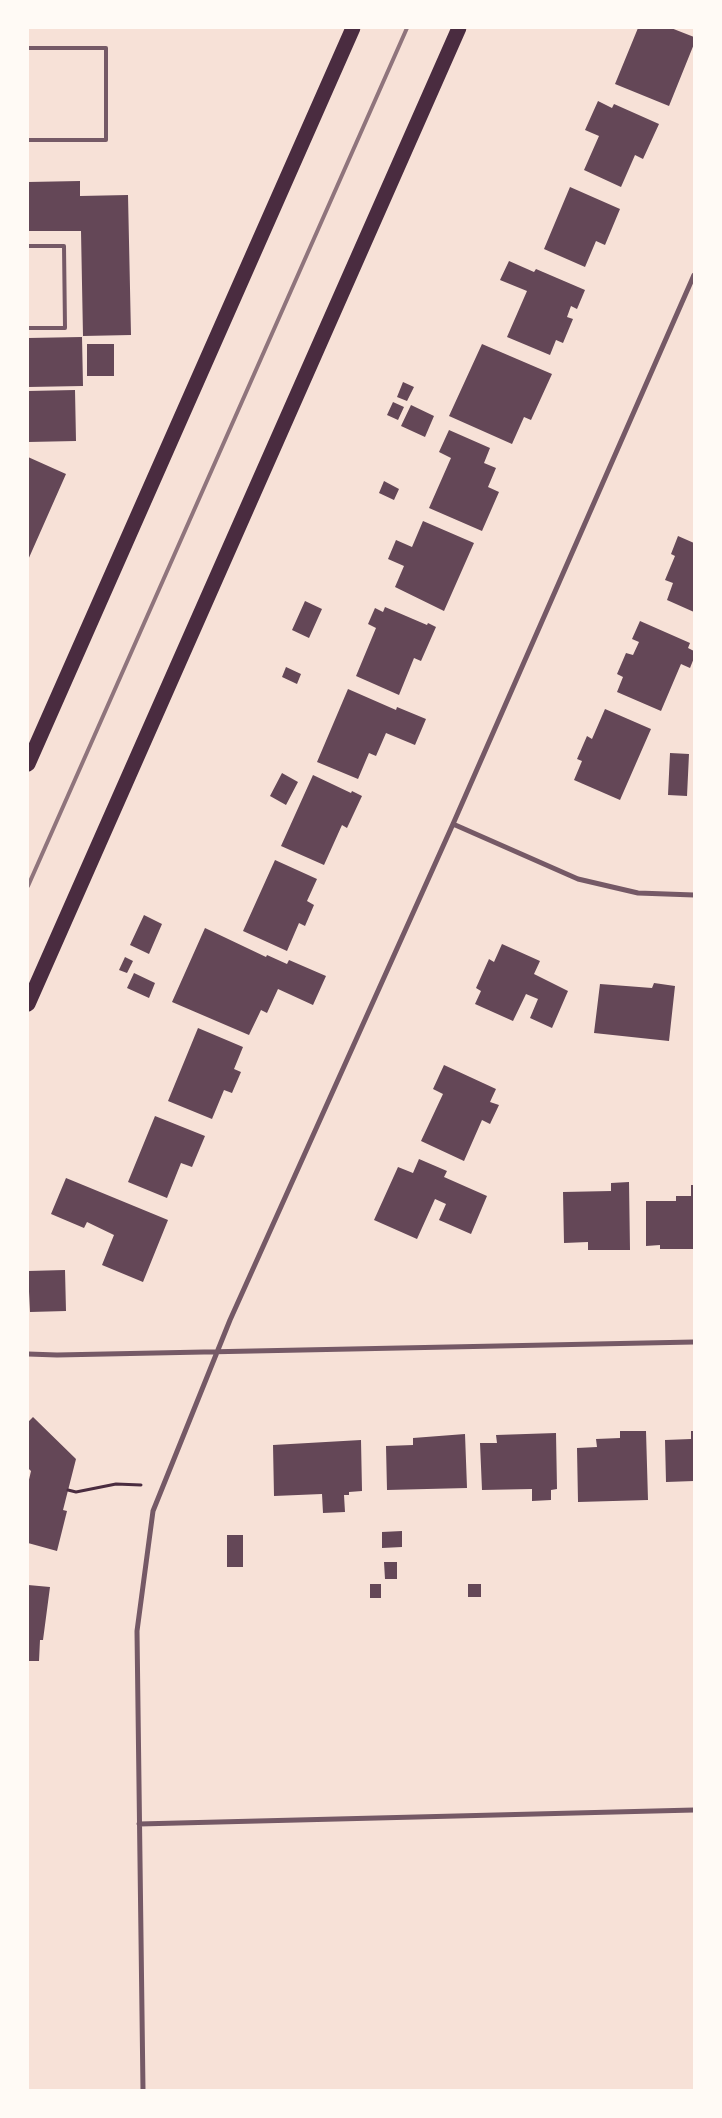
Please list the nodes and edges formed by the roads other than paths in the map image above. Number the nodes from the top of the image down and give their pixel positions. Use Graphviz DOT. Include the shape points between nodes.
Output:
graph roads {
  1 [pos="353,28"];
  2 [pos="459,28"];
  3 [pos="28,48"];
  4 [pos="28,140"];
  5 [pos="28,246"];
  6 [pos="694,275"];
  7 [pos="28,328"];
  8 [pos="28,764"];
  9 [pos="453,824"];
  10 [pos="694,895"];
  11 [pos="28,1004"];
  12 [pos="694,1342"];
  13 [pos="216,1352"];
  14 [pos="28,1354"];
  15 [pos="694,1810"];
  16 [pos="139,1824"];
  17 [pos="143,2090"];
  1 -- 8 [label="highway"];
  2 -- 11 [label="highway"];
  3 -- 4 [label="lane" via="106,48 106,140"];
  5 -- 7 [label="lane" via="64,246 65,328"];
  6 -- 9 [label="street"];
  9 -- 10 [label="street" via="578,879 638,893"];
  9 -- 13 [label="street"];
  12 -- 13 [label="street"];
  13 -- 14 [label="street"];
  13 -- 16 [label="street" via="153,1511 138,1632"];
  15 -- 16 [label="street"];
  16 -- 17 [label="street"];
}
